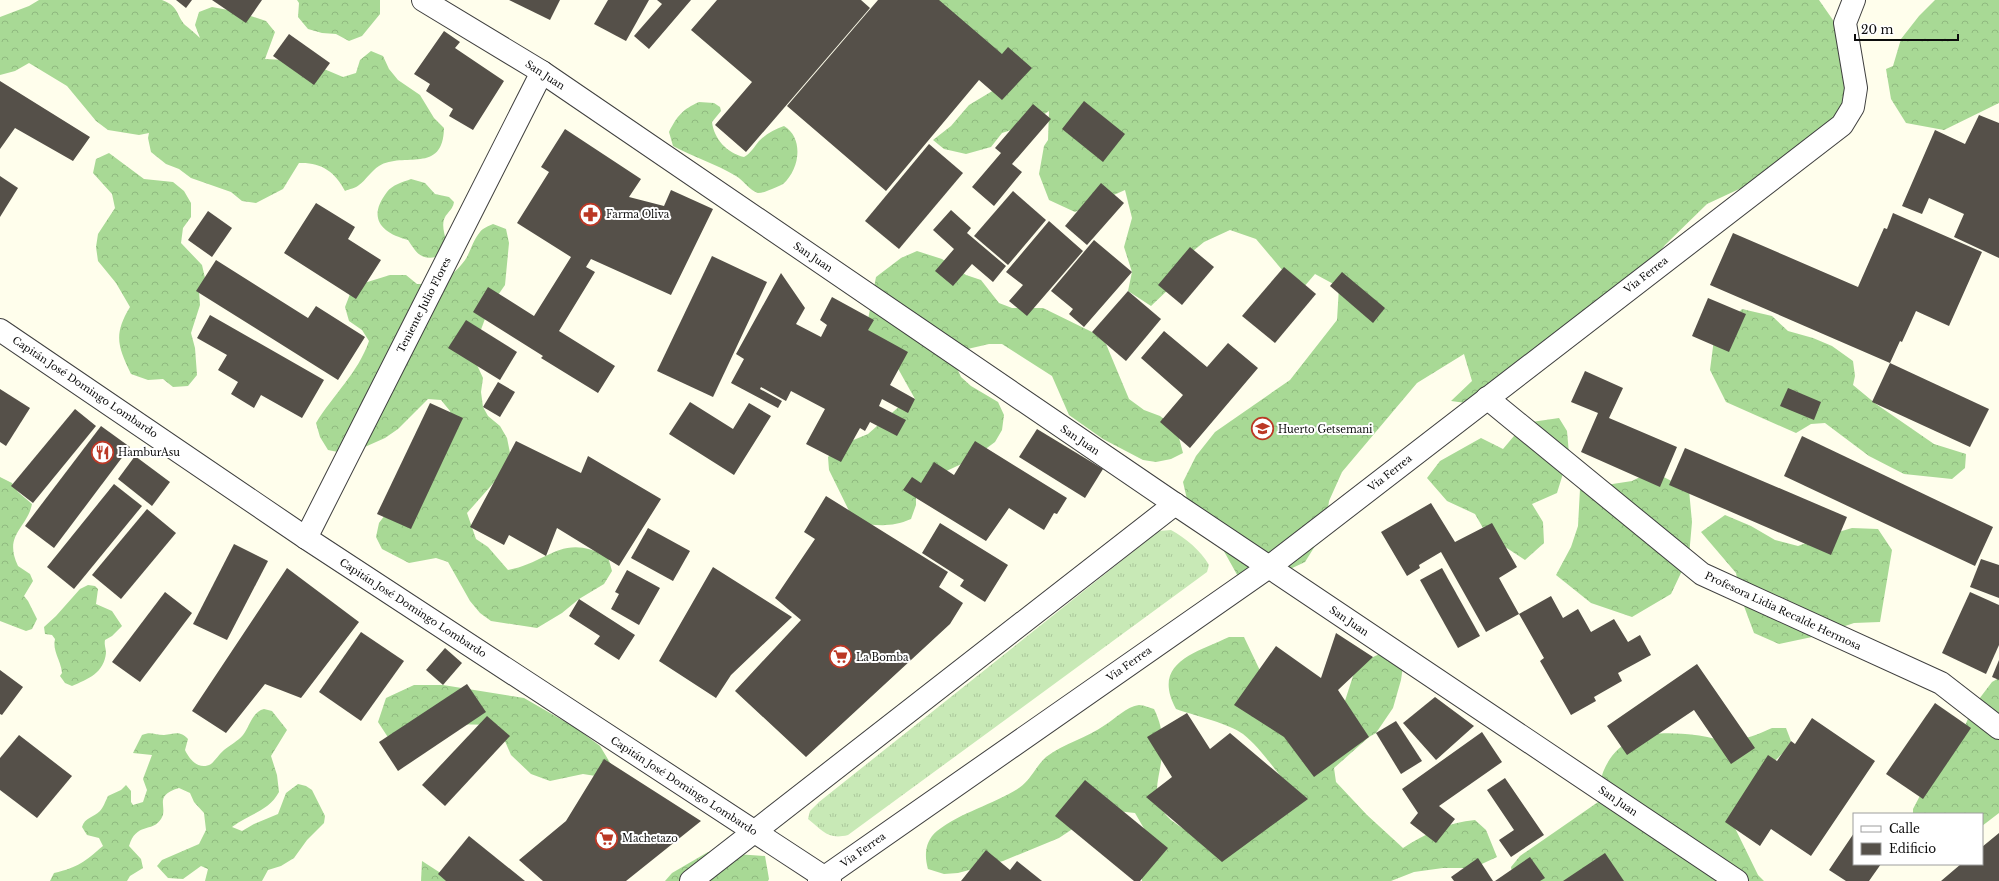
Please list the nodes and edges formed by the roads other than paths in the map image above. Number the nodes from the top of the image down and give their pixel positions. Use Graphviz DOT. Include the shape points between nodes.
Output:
graph roads {
  1 [pos="423,0"];
  2 [pos="1854,0"];
  3 [pos="542,72"];
  4 [pos="0,330"];
  5 [pos="1487,398"];
  6 [pos="1174,504"];
  7 [pos="306,538"];
  8 [pos="1269,567"];
  9 [pos="1999,728"];
  10 [pos="754,832"];
  11 [pos="824,880"];
  12 [pos="691,881"];
  13 [pos="1737,881"];
  1 -- 3 [label="street, San Juan"];
  2 -- 5 [label="street, Via Ferrea" via="1845,23 1856,88 1853,107 1842,125"];
  3 -- 6 [label="street, San Juan"];
  3 -- 7 [label="street, Teniente Julio Flores"];
  4 -- 7 [label="street, Capitán José Domingo Lombardo"];
  5 -- 8 [label="street, Via Ferrea"];
  5 -- 9 [label="street, Profesora Lidia Recalde Hermosa" via="1702,574 1941,683"];
  6 -- 8 [label="street, San Juan"];
  6 -- 10 [label="street"];
  7 -- 10 [label="street, Capitán José Domingo Lombardo"];
  8 -- 11 [label="street, Via Ferrea"];
  8 -- 13 [label="street, San Juan"];
  10 -- 11 [label="street, Capitán José Domingo Lombardo"];
  10 -- 12 [label="street"];
}
